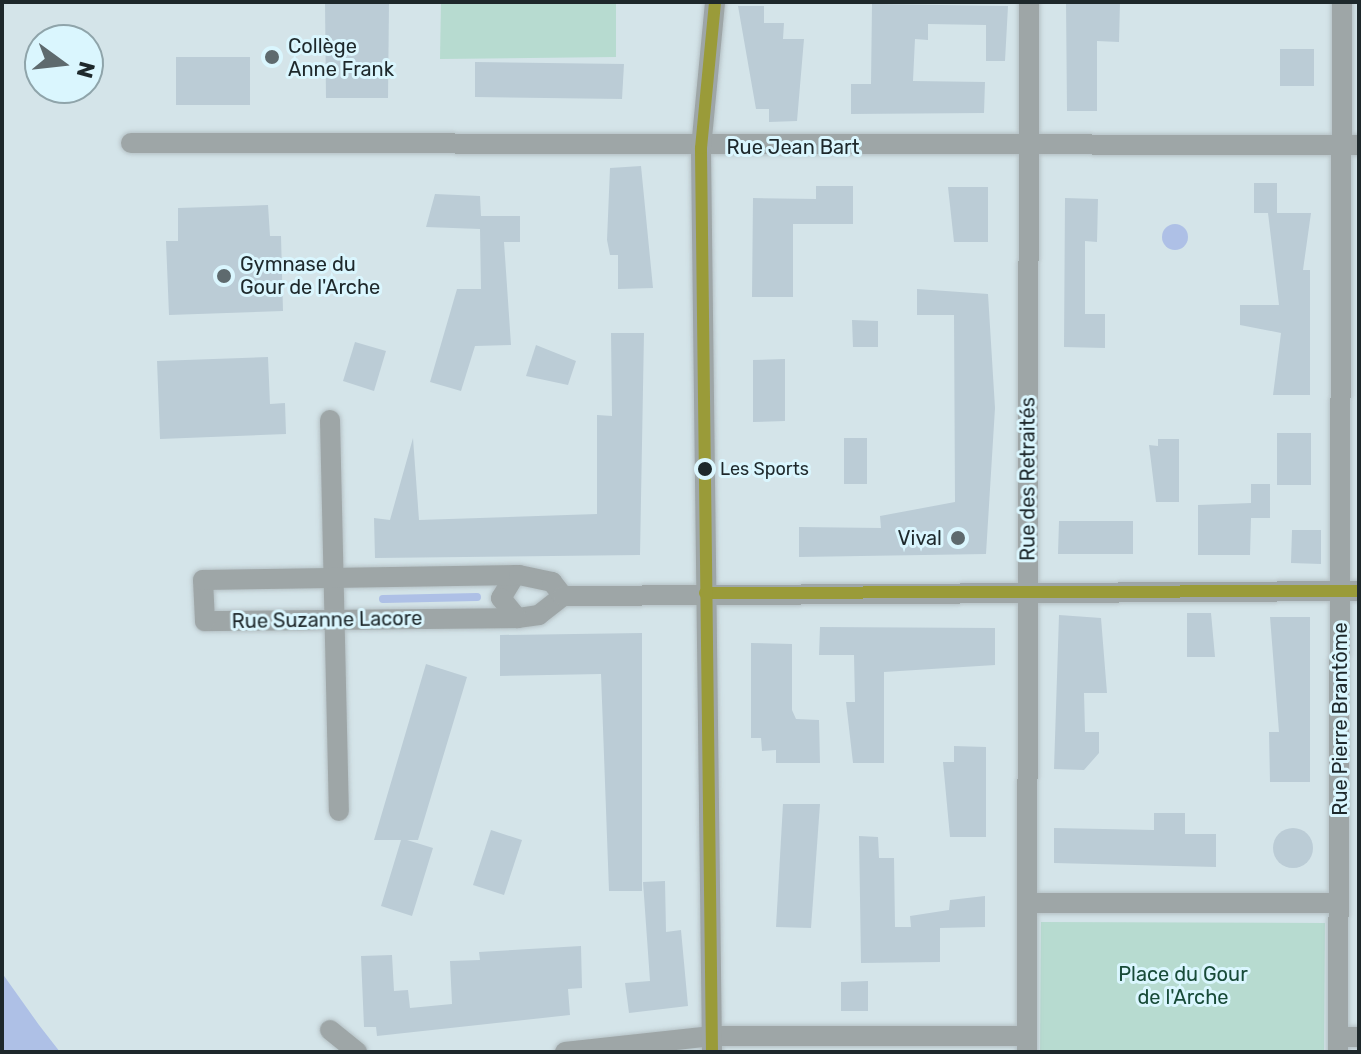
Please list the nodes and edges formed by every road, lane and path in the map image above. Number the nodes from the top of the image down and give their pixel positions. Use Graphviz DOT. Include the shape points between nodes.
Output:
graph roads {
  1 [pos="715,2"];
  2 [pos="1029,2"];
  3 [pos="1342,2"];
  4 [pos="131,143"];
  5 [pos="1350,145"];
  6 [pos="1028,147"];
  7 [pos="701,148"];
  8 [pos="330,420"];
  9 [pos="515,575"];
  10 [pos="334,578"];
  11 [pos="1350,591"];
  12 [pos="1029,592"];
  13 [pos="705,593"];
  14 [pos="563,596"];
  15 [pos="517,618"];
  16 [pos="335,620"];
  17 [pos="339,811"];
  18 [pos="1027,903"];
  19 [pos="1339,903"];
  20 [pos="330,1030"];
  21 [pos="1345,1042"];
  22 [pos="712,1044"];
  23 [pos="1027,1044"];
  24 [pos="357,1052"];
  25 [pos="565,1052"];
  1 -- 7 [label="street"];
  2 -- 6 [label="street, Rue des Retraités"];
  3 -- 5 [label="street, Rue Pierre Brantôme"];
  4 -- 7 [label="street, Rue Jean Bart"];
  5 -- 6 [label="street, Rue Jean Bart"];
  5 -- 11 [label="street, Rue Pierre Brantôme"];
  6 -- 7 [label="street, Rue Jean Bart"];
  6 -- 12 [label="street, Rue des Retraités"];
  7 -- 13 [label="street"];
  8 -- 10 [label="street"];
  9 -- 10 [label="street, Rue Suzanne Lacore"];
  9 -- 14 [label="street, Rue Suzanne Lacore" via="552,582"];
  9 -- 15 [label="street" via="501,598"];
  10 -- 16 [label="street"];
  10 -- 16 [label="street, Rue Suzanne Lacore" via="203,580 205,621"];
  11 -- 12 [label="street"];
  11 -- 19 [label="street, Rue Pierre Brantôme"];
  12 -- 13 [label="street"];
  12 -- 18 [label="street, Rue des Retraités"];
  13 -- 14 [label="street"];
  13 -- 22 [label="street"];
  14 -- 15 [label="street, Rue Suzanne Lacore" via="539,615"];
  15 -- 16 [label="street, Rue Suzanne Lacore"];
  16 -- 17 [label="street"];
  18 -- 19 [label="street"];
  18 -- 23 [label="street, Rue des Retraités"];
  19 -- 21 [label="street, Rue Pierre Brantôme"];
  20 -- 24 [label="street"];
  22 -- 23 [label="street"];
  22 -- 25 [label="street"];
}
